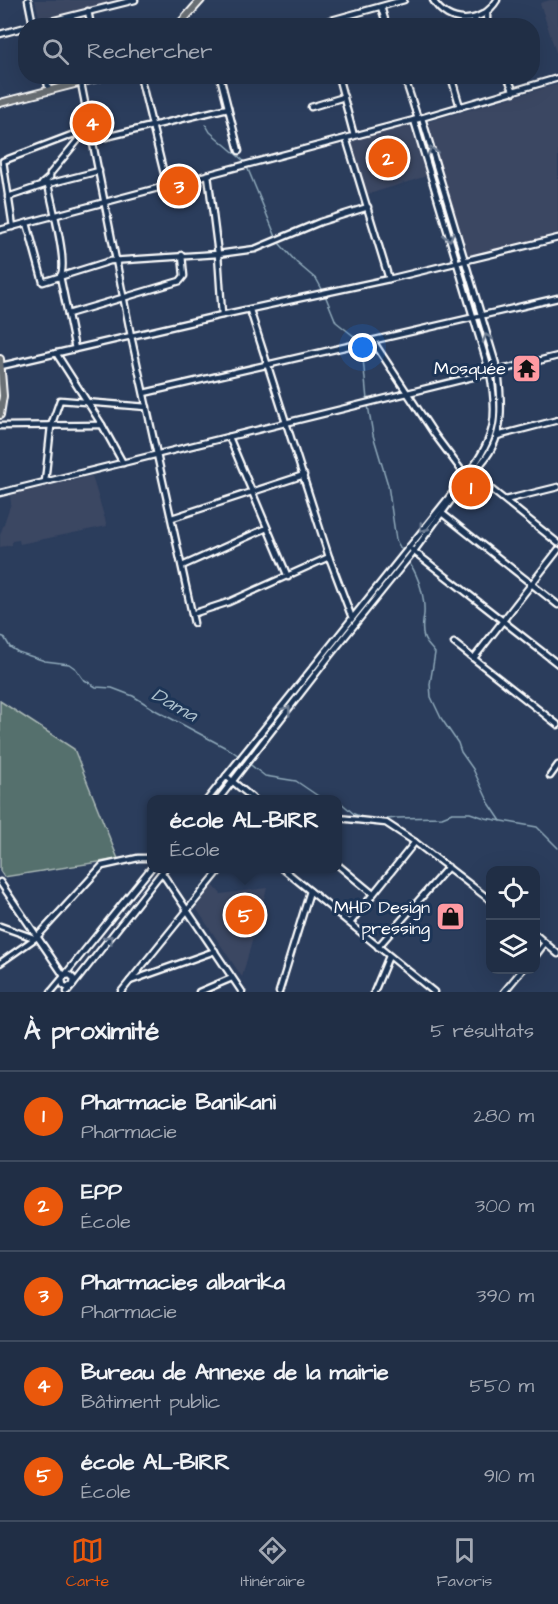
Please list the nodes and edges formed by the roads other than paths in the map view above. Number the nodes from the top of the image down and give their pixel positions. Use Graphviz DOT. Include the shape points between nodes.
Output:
graph roads {
  1 [pos="28,0"];
  2 [pos="135,0"];
  3 [pos="192,0"];
  4 [pos="201,0"];
  5 [pos="404,0"];
  6 [pos="431,0"];
  7 [pos="497,0"];
  8 [pos="381,7"];
  9 [pos="194,8"];
  10 [pos="88,11"];
  11 [pos="487,13"];
  12 [pos="32,18"];
  13 [pos="61,18"];
  14 [pos="89,18"];
  15 [pos="185,18"];
  16 [pos="344,18"];
  17 [pos="384,18"];
  18 [pos="453,18"];
  19 [pos="476,18"];
  20 [pos="487,18"];
  21 [pos="18,29"];
  22 [pos="0,34"];
  23 [pos="558,78"];
  24 [pos="48,84"];
  25 [pos="74,84"];
  26 [pos="81,84"];
  27 [pos="142,84"];
  28 [pos="222,84"];
  29 [pos="340,84"];
  30 [pos="407,84"];
  31 [pos="453,84"];
  32 [pos="510,84"];
  33 [pos="539,84"];
  34 [pos="540,84"];
  35 [pos="49,91"];
  36 [pos="514,92"];
  37 [pos="344,97"];
  38 [pos="0,103"];
  39 [pos="311,107"];
  40 [pos="460,107"];
  41 [pos="228,108"];
  42 [pos="418,119"];
  43 [pos="153,126"];
  44 [pos="90,128"];
  45 [pos="81,132"];
  46 [pos="354,136"];
  47 [pos="346,138"];
  48 [pos="93,140"];
  49 [pos="239,151"];
  50 [pos="99,171"];
  51 [pos="208,175"];
  52 [pos="48,184"];
  53 [pos="167,186"];
  54 [pos="40,187"];
  55 [pos="8,197"];
  56 [pos="105,202"];
  57 [pos="368,207"];
  58 [pos="54,216"];
  59 [pos="27,223"];
  60 [pos="13,227"];
  61 [pos="0,231"];
  62 [pos="558,238"];
  63 [pos="218,254"];
  64 [pos="182,255"];
  65 [pos="463,260"];
  66 [pos="117,261"];
  67 [pos="456,262"];
  68 [pos="60,276"];
  69 [pos="389,279"];
  70 [pos="124,296"];
  71 [pos="558,298"];
  72 [pos="250,310"];
  73 [pos="68,314"];
  74 [pos="222,315"];
  75 [pos="480,316"];
  76 [pos="473,318"];
  77 [pos="131,336"];
  78 [pos="373,342"];
  79 [pos="75,349"];
  80 [pos="56,353"];
  81 [pos="558,356"];
  82 [pos="1,363"];
  83 [pos="266,365"];
  84 [pos="498,371"];
  85 [pos="490,373"];
  86 [pos="144,393"];
  87 [pos="406,394"];
  88 [pos="88,403"];
  89 [pos="147,407"];
  90 [pos="0,414"];
  91 [pos="558,420"];
  92 [pos="286,423"];
  93 [pos="102,425"];
  94 [pos="0,426"];
  95 [pos="51,426"];
  96 [pos="497,436"];
  97 [pos="229,437"];
  98 [pos="158,454"];
  99 [pos="123,463"];
  100 [pos="471,472"];
  101 [pos="304,475"];
  102 [pos="465,476"];
  103 [pos="45,482"];
  104 [pos="558,487"];
  105 [pos="253,491"];
  106 [pos="0,493"];
  107 [pos="505,500"];
  108 [pos="443,514"];
  109 [pos="172,518"];
  110 [pos="267,528"];
  111 [pos="558,543"];
  112 [pos="408,546"];
  113 [pos="558,550"];
  114 [pos="414,551"];
  115 [pos="329,557"];
  116 [pos="182,566"];
  117 [pos="288,577"];
  118 [pos="532,584"];
  119 [pos="558,605"];
  120 [pos="192,614"];
  121 [pos="351,617"];
  122 [pos="357,621"];
  123 [pos="504,621"];
  124 [pos="194,622"];
  125 [pos="454,643"];
  126 [pos="474,658"];
  127 [pos="558,664"];
  128 [pos="558,725"];
  129 [pos="558,765"];
  130 [pos="226,776"];
  131 [pos="550,776"];
  132 [pos="233,781"];
  133 [pos="211,795"];
  134 [pos="222,795"];
  135 [pos="249,795"];
  136 [pos="342,818"];
  137 [pos="415,842"];
  138 [pos="147,858"];
  139 [pos="448,867"];
  140 [pos="342,868"];
  141 [pos="147,873"];
  142 [pos="162,873"];
  143 [pos="165,873"];
  144 [pos="217,873"];
  145 [pos="288,873"];
  146 [pos="0,882"];
  147 [pos="310,891"];
  148 [pos="373,894"];
  149 [pos="486,897"];
  150 [pos="187,911"];
  151 [pos="350,923"];
  152 [pos="0,926"];
  153 [pos="36,938"];
  154 [pos="540,938"];
  155 [pos="546,943"];
  156 [pos="378,947"];
  157 [pos="540,950"];
  158 [pos="214,951"];
  159 [pos="558,954"];
  160 [pos="389,956"];
  161 [pos="0,963"];
  162 [pos="519,974"];
  163 [pos="63,977"];
  164 [pos="232,978"];
  165 [pos="130,981"];
  166 [pos="72,985"];
  167 [pos="123,991"];
  168 [pos="51,992"];
  169 [pos="66,992"];
  170 [pos="75,992"];
  171 [pos="199,992"];
  172 [pos="242,992"];
  173 [pos="279,992"];
  174 [pos="374,992"];
  175 [pos="434,992"];
  176 [pos="504,992"];
  1 -- 12 [label="street"];
  2 -- 10 [label="street"];
  3 -- 9 [label="street"];
  4 -- 9 [label="main road"];
  5 -- 8 [label="street"];
  6 -- 18 [label="street"];
  7 -- 11 [label="street"];
  8 -- 16 [label="street"];
  8 -- 17 [label="street"];
  9 -- 15 [label="main road"];
  10 -- 13 [label="street"];
  10 -- 14 [label="street"];
  11 -- 19 [label="street"];
  11 -- 20 [label="street"];
  21 -- 22 [label="street"];
  23 -- 34 [label="street"];
  24 -- 35 [label="street"];
  25 -- 35 [label="main road"];
  26 -- 44 [label="street"];
  27 -- 43 [label="street"];
  28 -- 41 [label="street"];
  29 -- 37 [label="street"];
  30 -- 42 [label="street"];
  31 -- 40 [label="street"];
  32 -- 36 [label="street"];
  33 -- 36 [label="street"];
  35 -- 38 [label="main road"];
  36 -- 40 [label="street"];
  37 -- 39 [label="street"];
  37 -- 46 [label="street"];
  40 -- 42 [label="street"];
  41 -- 43 [label="street"];
  41 -- 49 [label="street"];
  42 -- 46 [label="street"];
  65 -- 42 [label="street, one-way"];
  42 -- 67 [label="street, one-way"];
  43 -- 48 [label="street"];
  43 -- 53 [label="street"];
  44 -- 45 [label="street"];
  44 -- 48 [label="street"];
  45 -- 54 [label="street"];
  45 -- 55 [label="street" via="3,160"];
  46 -- 47 [label="street"];
  47 -- 51 [label="street"];
  47 -- 57 [label="street"];
  48 -- 50 [label="street"];
  50 -- 52 [label="street"];
  50 -- 56 [label="street"];
  51 -- 53 [label="street"];
  51 -- 63 [label="street"];
  52 -- 54 [label="street"];
  52 -- 58 [label="street"];
  53 -- 56 [label="street"];
  54 -- 55 [label="street"];
  55 -- 60 [label="street"];
  56 -- 58 [label="street"];
  56 -- 66 [label="street"];
  57 -- 63 [label="street" via="263,246"];
  57 -- 69 [label="street"];
  58 -- 59 [label="street"];
  58 -- 68 [label="street" via="63,256 64,271"];
  59 -- 60 [label="street"];
  59 -- 68 [label="street" via="41,280"];
  60 -- 61 [label="street"];
  62 -- 65 [label="street"];
  63 -- 64 [label="street"];
  63 -- 74 [label="street"];
  64 -- 66 [label="street"];
  64 -- 70 [label="street" via="182,279"];
  65 -- 67 [label="street"];
  65 -- 75 [label="street"];
  66 -- 68 [label="street"];
  66 -- 70 [label="street"];
  67 -- 69 [label="street"];
  67 -- 76 [label="street"];
  68 -- 73 [label="street"];
  69 -- 72 [label="street"];
  70 -- 73 [label="street"];
  70 -- 77 [label="street"];
  71 -- 75 [label="street"];
  72 -- 74 [label="street"];
  72 -- 83 [label="street"];
  73 -- 79 [label="street"];
  74 -- 77 [label="street"];
  75 -- 76 [label="street"];
  84 -- 75 [label="street, one-way"];
  76 -- 78 [label="street"];
  76 -- 85 [label="street"];
  77 -- 79 [label="street"];
  77 -- 86 [label="street"];
  78 -- 83 [label="street"];
  78 -- 87 [label="street"];
  79 -- 80 [label="street"];
  80 -- 82 [label="street"];
  80 -- 88 [label="street"];
  81 -- 84 [label="street"];
  82 -- 90 [label="main road"];
  83 -- 86 [label="street"];
  83 -- 92 [label="street"];
  84 -- 85 [label="street"];
  84 -- 96 [label="street" via="502,401"];
  85 -- 87 [label="street"];
  85 -- 100 [label="street" via="495,398 494,424"];
  86 -- 89 [label="street"];
  87 -- 92 [label="street"];
  87 -- 102 [label="street"];
  88 -- 89 [label="street"];
  88 -- 93 [label="street"];
  88 -- 95 [label="street" via="60,400"];
  89 -- 98 [label="street"];
  91 -- 96 [label="street"];
  92 -- 97 [label="street"];
  92 -- 101 [label="street"];
  93 -- 95 [label="street"];
  93 -- 99 [label="street"];
  94 -- 95 [label="street"];
  95 -- 103 [label="street"];
  96 -- 100 [label="street" via="484,463"];
  97 -- 98 [label="street"];
  97 -- 105 [label="street"];
  98 -- 99 [label="street"];
  98 -- 109 [label="street"];
  99 -- 103 [label="street"];
  100 -- 102 [label="street"];
  100 -- 107 [label="street"];
  100 -- 108 [label="street"];
  101 -- 105 [label="street"];
  101 -- 115 [label="street"];
  102 -- 112 [label="street, one-way"];
  103 -- 106 [label="street"];
  104 -- 107 [label="street"];
  105 -- 109 [label="street"];
  105 -- 110 [label="street"];
  107 -- 111 [label="street"];
  108 -- 114 [label="street"];
  108 -- 118 [label="street"];
  109 -- 116 [label="street"];
  110 -- 116 [label="street"];
  110 -- 117 [label="street"];
  112 -- 114 [label="street"];
  112 -- 121 [label="street"];
  113 -- 118 [label="street"];
  114 -- 122 [label="street"];
  114 -- 123 [label="street"];
  115 -- 117 [label="street"];
  115 -- 121 [label="street"];
  116 -- 120 [label="street"];
  117 -- 120 [label="street"];
  118 -- 119 [label="street"];
  118 -- 123 [label="street"];
  120 -- 124 [label="street"];
  121 -- 122 [label="street"];
  121 -- 130 [label="street"];
  132 -- 122 [label="street, one-way"];
  123 -- 126 [label="street"];
  123 -- 127 [label="street"];
  125 -- 126 [label="street"];
  126 -- 128 [label="street"];
  129 -- 131 [label="street"];
  130 -- 132 [label="street"];
  130 -- 133 [label="street"];
  132 -- 134 [label="street"];
  132 -- 135 [label="street"];
  136 -- 137 [label="street" via="386,824"];
  137 -- 139 [label="street"];
  137 -- 148 [label="street"];
  138 -- 153 [label="street" via="102,866"];
  139 -- 149 [label="street"];
  139 -- 156 [label="street"];
  140 -- 148 [label="street"];
  141 -- 163 [label="street"];
  166 -- 142 [label="street, one-way"];
  143 -- 150 [label="street"];
  144 -- 150 [label="street"];
  145 -- 147 [label="street"];
  146 -- 153 [label="street"];
  147 -- 151 [label="street"];
  147 -- 173 [label="street"];
  148 -- 151 [label="street"];
  150 -- 158 [label="street"];
  150 -- 165 [label="street"];
  151 -- 156 [label="street"];
  152 -- 153 [label="street"];
  153 -- 161 [label="street"];
  153 -- 163 [label="street"];
  154 -- 155 [label="street"];
  155 -- 157 [label="street"];
  155 -- 159 [label="street"];
  156 -- 160 [label="street"];
  158 -- 164 [label="street"];
  158 -- 165 [label="street"];
  160 -- 174 [label="street"];
  160 -- 175 [label="street"];
  162 -- 176 [label="street"];
  163 -- 166 [label="street" via="64,986"];
  163 -- 166 [label="street" via="71,976"];
  163 -- 168 [label="street"];
  164 -- 171 [label="street"];
  164 -- 172 [label="street"];
  165 -- 167 [label="street"];
  166 -- 169 [label="street"];
  166 -- 170 [label="street"];
}
